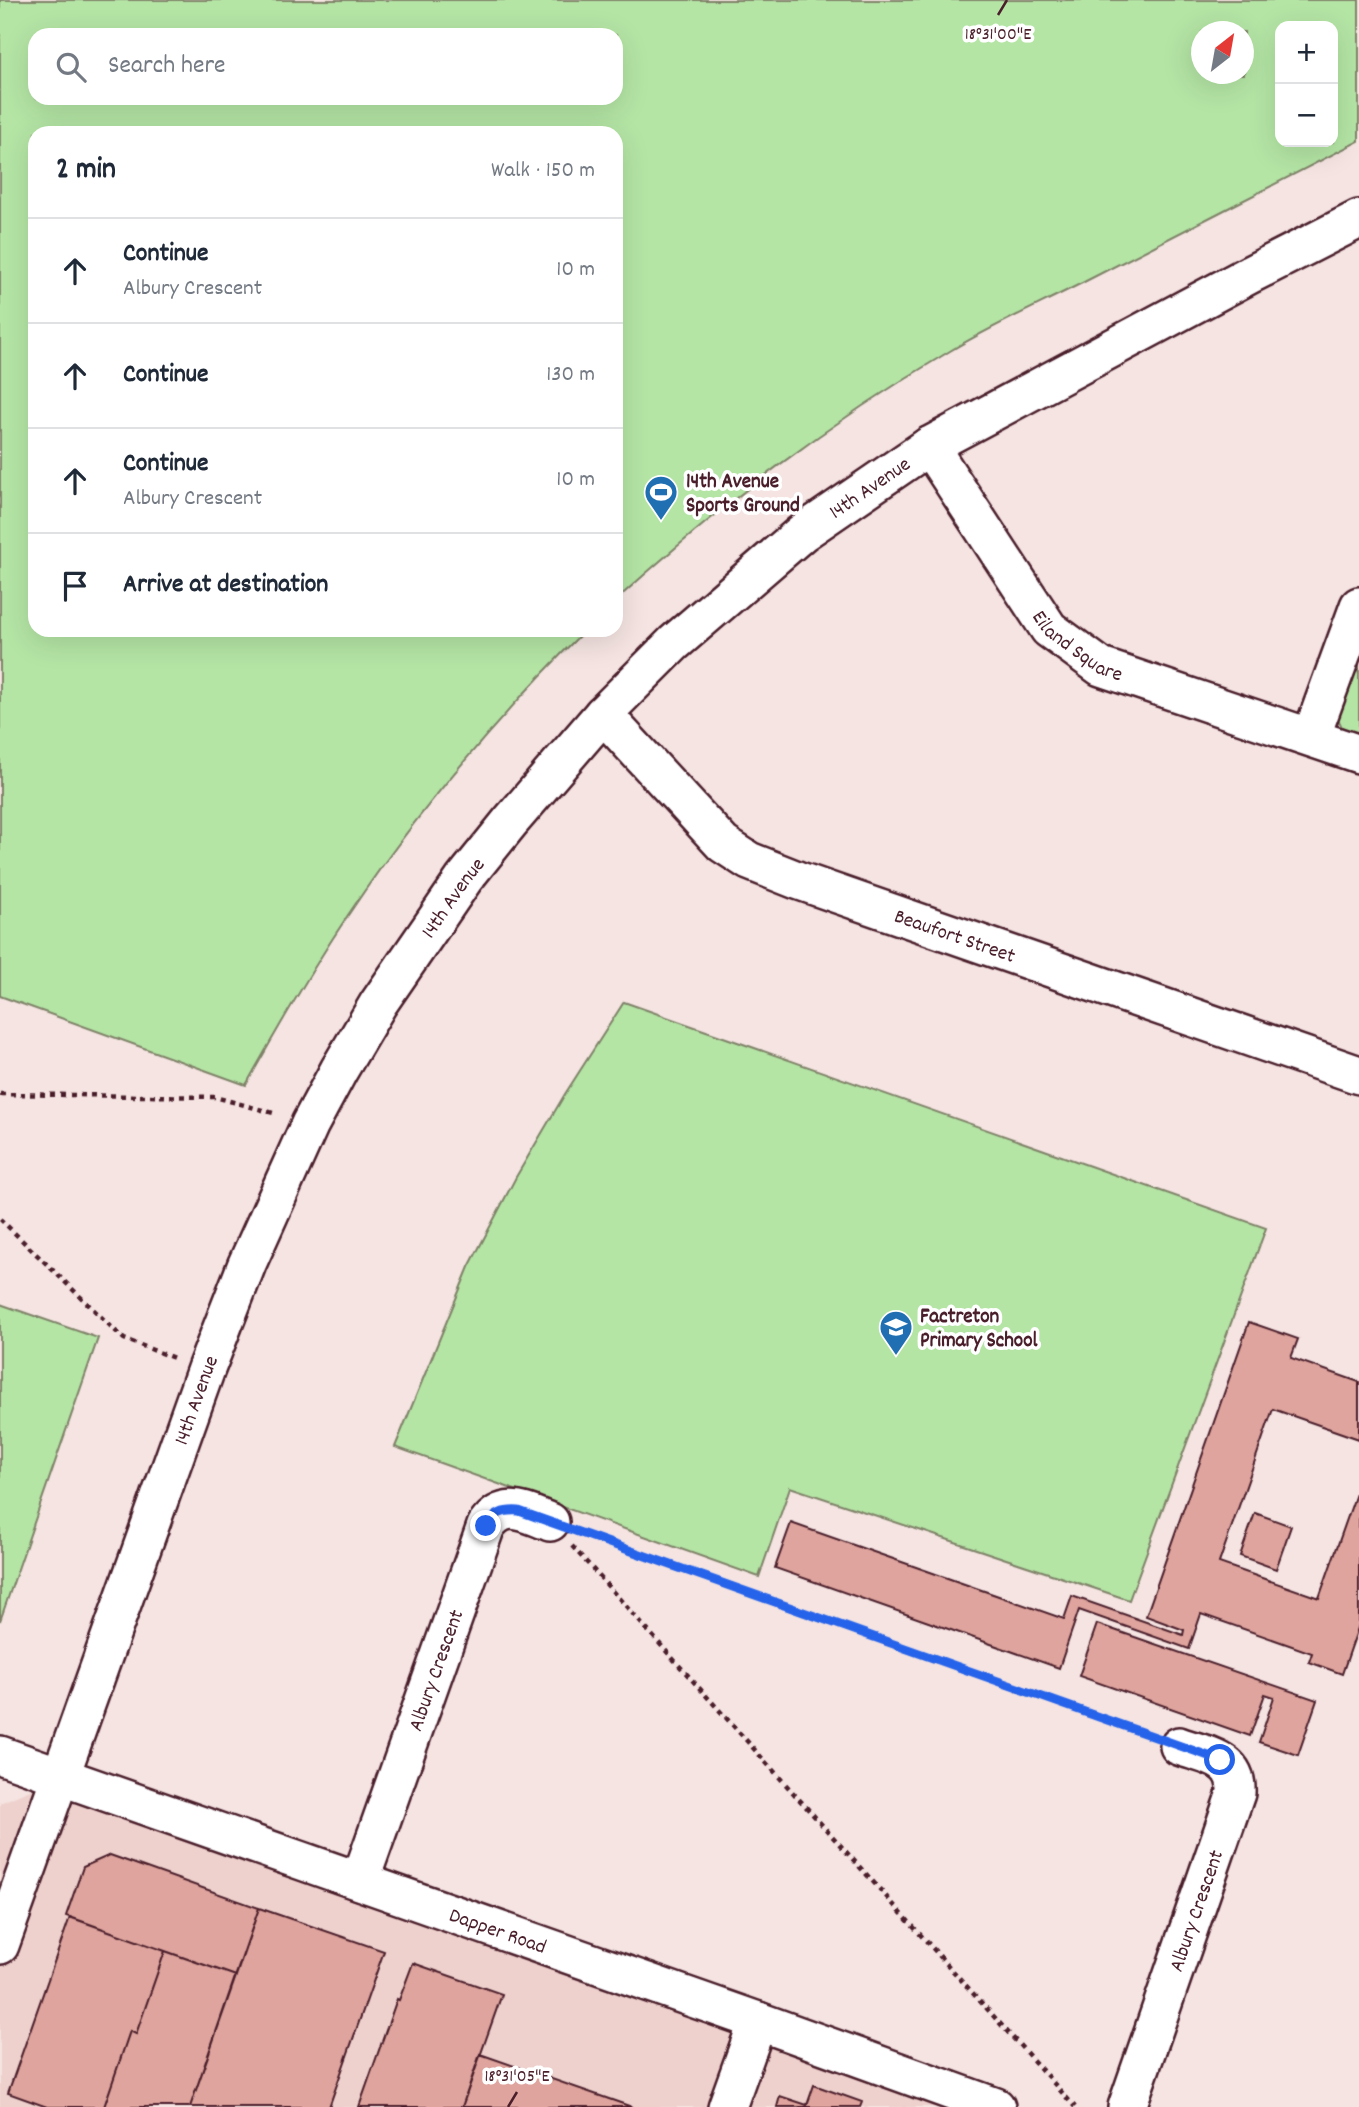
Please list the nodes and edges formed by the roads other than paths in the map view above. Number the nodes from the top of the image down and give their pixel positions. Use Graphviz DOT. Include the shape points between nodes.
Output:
graph roads {
  1 [pos="1359,219"];
  2 [pos="929,446"];
  3 [pos="1359,606"];
  4 [pos="603,714"];
  5 [pos="1311,737"];
  6 [pos="1359,754"];
  7 [pos="1359,1075"];
  8 [pos="550,1522"];
  9 [pos="1179,1746"];
  10 [pos="0,1755"];
  11 [pos="60,1777"];
  12 [pos="360,1881"];
  13 [pos="0,1945"];
  14 [pos="758,2021"];
  15 [pos="727,2107"];
  16 [pos="996,2107"];
  17 [pos="1127,2107"];
  1 -- 2 [label="street, 14th Avenue"];
  2 -- 4 [label="street, 14th Avenue" via="802,533 674,643"];
  2 -- 5 [label="street, Eiland Square" via="1049,629 1101,667"];
  3 -- 5 [label="street"];
  4 -- 7 [label="street, Beaufort Street" via="723,844 750,861"];
  4 -- 11 [label="street, 14th Avenue" via="464,879 378,1004 310,1124 206,1369"];
  5 -- 6 [label="street, Eiland Square"];
  8 -- 12 [label="street, Albury Crescent" via="505,1510 486,1526"];
  9 -- 17 [label="street, Albury Crescent" via="1231,1768 1237,1779 1236,1793"];
  10 -- 11 [label="street, Dapper Road"];
  11 -- 12 [label="street, Dapper Road"];
  11 -- 13 [label="street, 14th Avenue"];
  12 -- 14 [label="street, Dapper Road"];
  14 -- 15 [label="street"];
  14 -- 16 [label="street, Dapper Road"];
}
